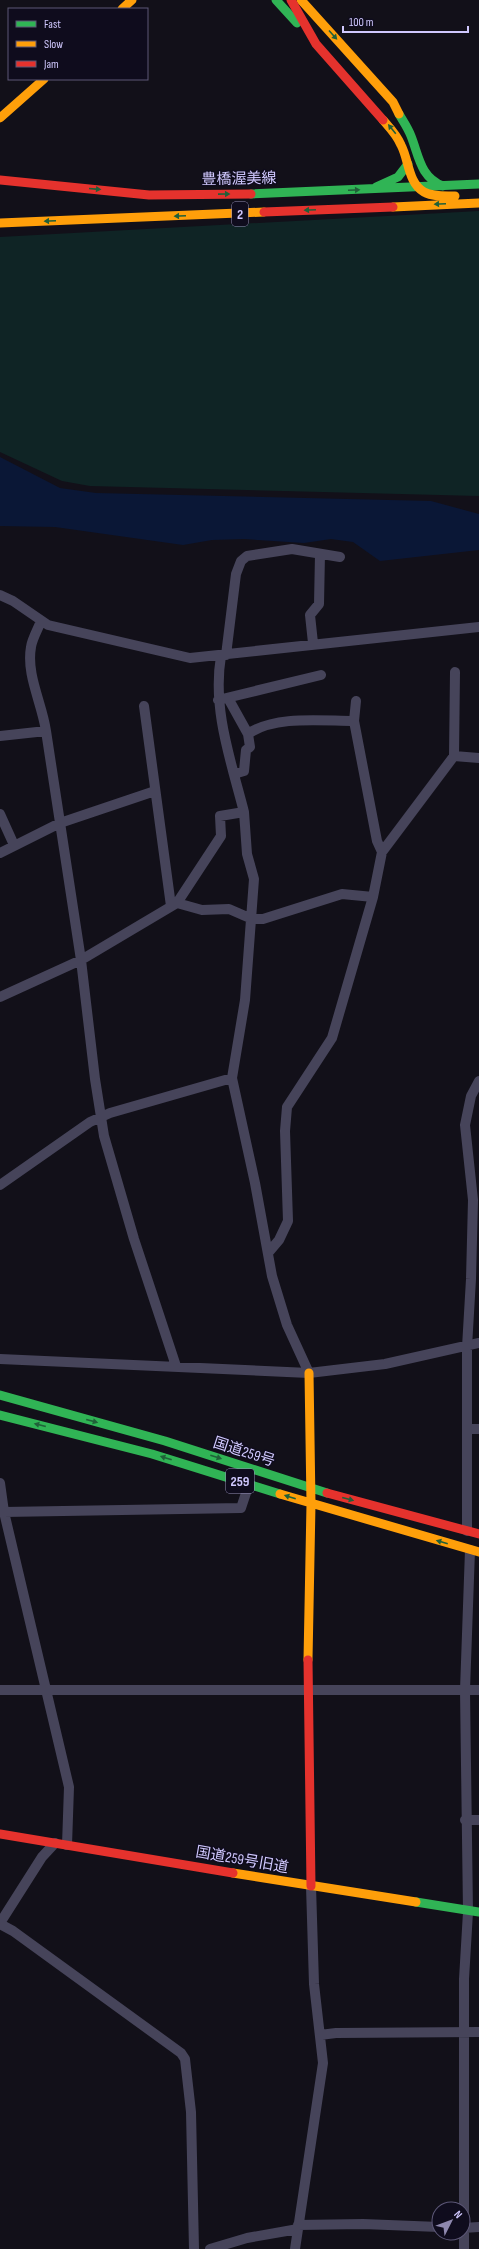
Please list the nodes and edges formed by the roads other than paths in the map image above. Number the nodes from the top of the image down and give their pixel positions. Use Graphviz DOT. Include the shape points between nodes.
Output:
graph roads {
  1 [pos="132,0"];
  2 [pos="276,0"];
  3 [pos="291,0"];
  4 [pos="304,2"];
  5 [pos="123,8"];
  6 [pos="316,44"];
  7 [pos="43,80"];
  8 [pos="0,118"];
  9 [pos="413,146"];
  10 [pos="408,164"];
  11 [pos="0,180"];
  12 [pos="479,184"];
  13 [pos="443,186"];
  14 [pos="417,187"];
  15 [pos="372,189"];
  16 [pos="479,195"];
  17 [pos="479,203"];
  18 [pos="402,206"];
  19 [pos="0,223"];
  20 [pos="320,554"];
  21 [pos="340,557"];
  22 [pos="0,595"];
  23 [pos="41,621"];
  24 [pos="479,627"];
  25 [pos="313,643"];
  26 [pos="223,656"];
  27 [pos="455,672"];
  28 [pos="321,675"];
  29 [pos="223,699"];
  30 [pos="356,701"];
  31 [pos="144,706"];
  32 [pos="354,721"];
  33 [pos="46,730"];
  34 [pos="248,734"];
  35 [pos="0,736"];
  36 [pos="454,756"];
  37 [pos="479,758"];
  38 [pos="234,774"];
  39 [pos="154,791"];
  40 [pos="244,812"];
  41 [pos="0,814"];
  42 [pos="60,823"];
  43 [pos="14,845"];
  44 [pos="382,852"];
  45 [pos="0,853"];
  46 [pos="373,897"];
  47 [pos="174,905"];
  48 [pos="252,919"];
  49 [pos="81,960"];
  50 [pos="0,997"];
  51 [pos="232,1078"];
  52 [pos="479,1081"];
  53 [pos="101,1117"];
  54 [pos="0,1185"];
  55 [pos="268,1253"];
  56 [pos="479,1343"];
  57 [pos="467,1347"];
  58 [pos="0,1359"];
  59 [pos="176,1366"];
  60 [pos="309,1373"];
  61 [pos="0,1396"];
  62 [pos="0,1415"];
  63 [pos="467,1429"];
  64 [pos="479,1429"];
  65 [pos="0,1483"];
  66 [pos="249,1484"];
  67 [pos="311,1488"];
  68 [pos="311,1504"];
  69 [pos="4,1512"];
  70 [pos="467,1530"];
  71 [pos="479,1534"];
  72 [pos="474,1551"];
  73 [pos="0,1690"];
  74 [pos="46,1690"];
  75 [pos="307,1690"];
  76 [pos="465,1690"];
  77 [pos="479,1690"];
  78 [pos="465,1820"];
  79 [pos="479,1820"];
  80 [pos="0,1834"];
  81 [pos="55,1843"];
  82 [pos="67,1845"];
  83 [pos="311,1886"];
  84 [pos="468,1912"];
  85 [pos="479,1912"];
  86 [pos="0,1924"];
  87 [pos="464,2032"];
  88 [pos="479,2032"];
  89 [pos="320,2035"];
  90 [pos="463,2201"];
  91 [pos="298,2227"];
  92 [pos="431,2227"];
  93 [pos="194,2249"];
  94 [pos="210,2249"];
  95 [pos="295,2249"];
  1 -- 5 [label="main road"];
  2 -- 6 [label="main road"];
  3 -- 6 [label="main road"];
  4 -- 9 [label="main road, one-way" via="393,102 406,125"];
  10 -- 6 [label="main road, one-way" via="404,148 396,134"];
  7 -- 8 [label="main road"];
  9 -- 13 [label="main road" via="427,176"];
  9 -- 14 [label="main road"];
  10 -- 14 [label="main road"];
  10 -- 15 [label="main road" via="398,178"];
  11 -- 15 [label="main road, 豊橋渥美線 / 2, one-way" via="149,195"];
  12 -- 13 [label="main road, 豊橋渥美線 / 2"];
  13 -- 14 [label="main road, 豊橋渥美線 / 2"];
  14 -- 15 [label="main road, 豊橋渥美線 / 2"];
  14 -- 16 [label="main road" via="429,196"];
  14 -- 18 [label="main road" via="411,200"];
  17 -- 18 [label="main road, 2, one-way"];
  18 -- 19 [label="main road, 2, one-way"];
  20 -- 21 [label="street"];
  20 -- 25 [label="street" via="319,604 310,615"];
  20 -- 26 [label="street" via="292,549 247,556 241,561 236,574"];
  22 -- 23 [label="street"];
  23 -- 26 [label="street" via="48,625 190,658"];
  23 -- 33 [label="street" via="31,647 31,661 32,678"];
  24 -- 25 [label="street"];
  25 -- 26 [label="street"];
  26 -- 29 [label="street" via="217,678"];
  27 -- 36 [label="street"];
  28 -- 29 [label="street"];
  29 -- 34 [label="street"];
  29 -- 38 [label="street" via="223,730"];
  30 -- 32 [label="street"];
  31 -- 39 [label="street"];
  32 -- 34 [label="street" via="280,722 259,726"];
  32 -- 44 [label="street" via="377,841"];
  33 -- 35 [label="street"];
  33 -- 42 [label="street"];
  34 -- 38 [label="street" via="250,747 246,750 244,771"];
  36 -- 37 [label="street"];
  36 -- 44 [label="street"];
  38 -- 40 [label="street"];
  39 -- 42 [label="street"];
  39 -- 47 [label="street"];
  40 -- 47 [label="street" via="220,816 221,836"];
  40 -- 48 [label="street" via="247,854 254,879"];
  41 -- 43 [label="street"];
  42 -- 43 [label="street"];
  42 -- 49 [label="street"];
  43 -- 45 [label="street"];
  44 -- 46 [label="street"];
  46 -- 48 [label="street" via="342,894 263,919"];
  46 -- 55 [label="street" via="332,1038 287,1107 285,1131 288,1221 279,1240"];
  47 -- 48 [label="street" via="202,910 229,909"];
  47 -- 49 [label="street"];
  48 -- 51 [label="street" via="245,1000"];
  49 -- 50 [label="street"];
  49 -- 53 [label="street"];
  51 -- 53 [label="street"];
  51 -- 55 [label="street"];
  52 -- 57 [label="street" via="471,1096 465,1125 473,1200"];
  53 -- 54 [label="street" via="78,1129"];
  53 -- 59 [label="street" via="134,1239"];
  55 -- 60 [label="street" via="272,1276 288,1325"];
  56 -- 57 [label="street"];
  57 -- 60 [label="street" via="385,1364"];
  57 -- 63 [label="street"];
  58 -- 59 [label="street"];
  59 -- 60 [label="street"];
  60 -- 67 [label="main road"];
  61 -- 67 [label="main road, 国道259号 / 259, one-way" via="165,1441"];
  66 -- 62 [label="main road, 国道259号 / 259, one-way" via="152,1454"];
  63 -- 64 [label="street"];
  63 -- 70 [label="street"];
  65 -- 69 [label="street"];
  68 -- 66 [label="main road, 国道259号 / 259, one-way"];
  66 -- 69 [label="street" via="241,1508"];
  67 -- 68 [label="main road"];
  67 -- 70 [label="main road, 国道259号 / 259, one-way"];
  72 -- 68 [label="main road, 国道259号 / 259, one-way"];
  68 -- 75 [label="main road"];
  69 -- 74 [label="street"];
  70 -- 71 [label="main road, 国道259号 / 259"];
  72 -- 76 [label="street"];
  73 -- 74 [label="street"];
  74 -- 75 [label="street"];
  74 -- 82 [label="street" via="69,1787"];
  75 -- 76 [label="street"];
  75 -- 83 [label="main road"];
  76 -- 77 [label="street"];
  76 -- 78 [label="street"];
  78 -- 79 [label="street"];
  78 -- 84 [label="street"];
  80 -- 81 [label="main road, 国道259号旧道"];
  81 -- 82 [label="main road, 国道259号旧道"];
  81 -- 86 [label="street" via="42,1857"];
  82 -- 83 [label="main road, 国道259号旧道"];
  83 -- 84 [label="main road, 国道259号旧道"];
  83 -- 89 [label="street" via="314,1984"];
  84 -- 85 [label="main road, 国道259号旧道"];
  84 -- 87 [label="street"];
  86 -- 93 [label="street" via="181,2053 185,2059 191,2112"];
  87 -- 88 [label="street"];
  87 -- 89 [label="street"];
  87 -- 90 [label="street"];
  89 -- 91 [label="street" via="323,2063"];
  91 -- 92 [label="street" via="363,2224"];
  91 -- 94 [label="street" via="224,2243"];
  91 -- 95 [label="street"];
}
